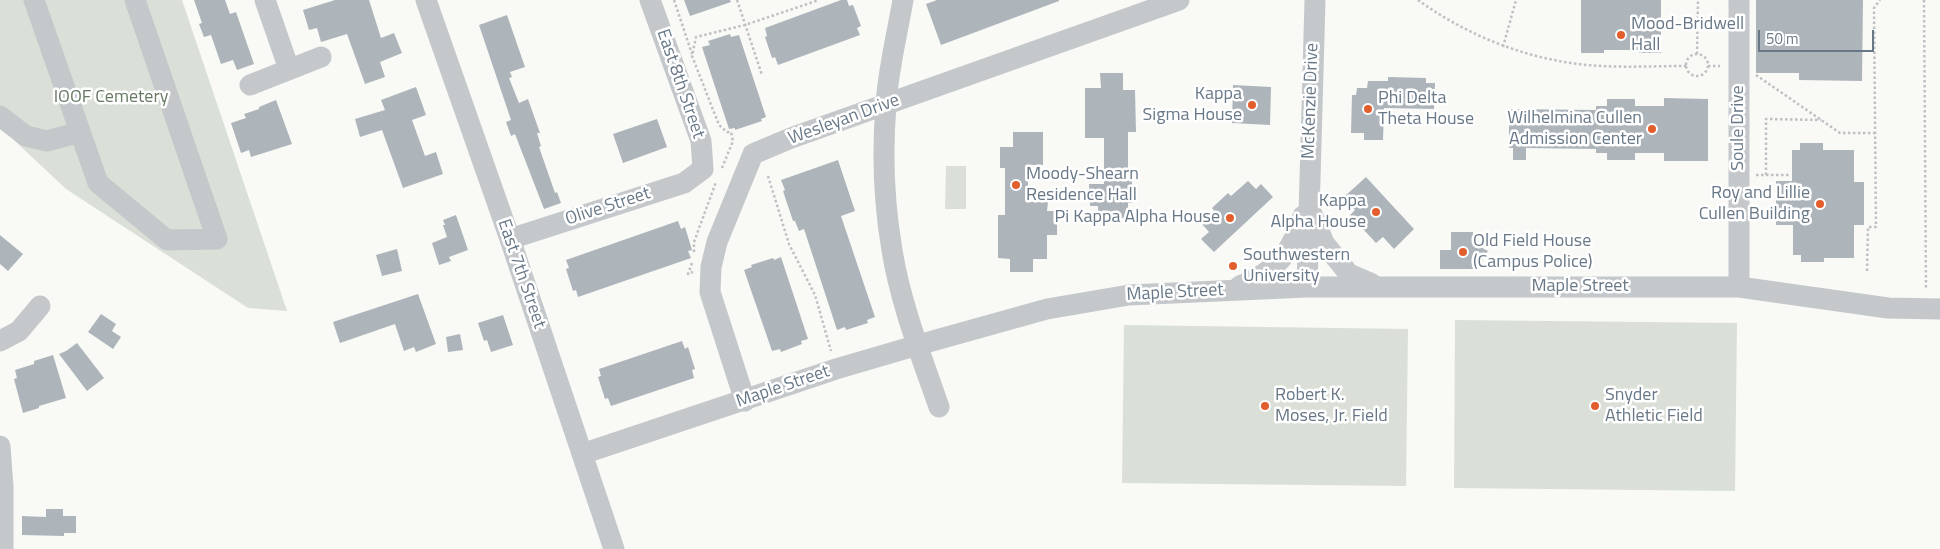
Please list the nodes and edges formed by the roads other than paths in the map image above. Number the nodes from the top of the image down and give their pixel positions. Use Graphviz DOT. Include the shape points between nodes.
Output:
graph roads {
  1 [pos="34,0"];
  2 [pos="135,0"];
  3 [pos="265,0"];
  4 [pos="426,0"];
  5 [pos="650,0"];
  6 [pos="903,0"];
  7 [pos="1179,0"];
  8 [pos="1315,0"];
  9 [pos="1739,0"];
  10 [pos="321,57"];
  11 [pos="289,69"];
  12 [pos="250,85"];
  13 [pos="886,104"];
  14 [pos="0,116"];
  15 [pos="80,132"];
  16 [pos="703,169"];
  17 [pos="1308,201"];
  18 [pos="510,238"];
  19 [pos="1378,286"];
  20 [pos="1307,287"];
  21 [pos="1739,287"];
  22 [pos="1232,290"];
  23 [pos="40,306"];
  24 [pos="1940,308"];
  25 [pos="0,341"];
  26 [pos="918,345"];
  27 [pos="745,401"];
  28 [pos="939,407"];
  29 [pos="0,446"];
  30 [pos="582,454"];
  31 [pos="3,549"];
  32 [pos="614,549"];
  1 -- 15 [label="street"];
  2 -- 15 [label="street" via="217,239 167,240 98,183"];
  3 -- 11 [label="street"];
  4 -- 18 [label="street, East 7th Street"];
  5 -- 16 [label="street, East 8th Street" via="701,141"];
  6 -- 13 [label="street"];
  7 -- 13 [label="street, Wesleyan Drive"];
  8 -- 17 [label="street, McKenzie Drive"];
  9 -- 21 [label="street, Soule Drive"];
  10 -- 11 [label="street"];
  11 -- 12 [label="street"];
  13 -- 26 [label="street" via="884,170 892,249"];
  13 -- 27 [label="street, Wesleyan Drive" via="753,154 718,242 711,267 710,292"];
  14 -- 15 [label="street" via="26,136 47,141"];
  16 -- 18 [label="street, Olive Street" via="684,183"];
  17 -- 19 [label="street, McKenzie Drive" via="1324,243 1349,274"];
  17 -- 20 [label="street, McKenzie Drive"];
  17 -- 22 [label="street, McKenzie Drive" via="1295,238 1273,269"];
  18 -- 30 [label="street, East 7th Street"];
  19 -- 20 [label="street, Maple Street"];
  19 -- 21 [label="street, Maple Street"];
  20 -- 22 [label="street, Maple Street"];
  21 -- 24 [label="street, Maple Street" via="1888,308"];
  22 -- 26 [label="street, Maple Street" via="1129,295 1081,302"];
  23 -- 25 [label="street" via="18,331"];
  26 -- 27 [label="street, Maple Street"];
  26 -- 28 [label="street"];
  27 -- 30 [label="street, Maple Street"];
  29 -- 31 [label="street"];
  30 -- 32 [label="street, East 7th Street"];
}
